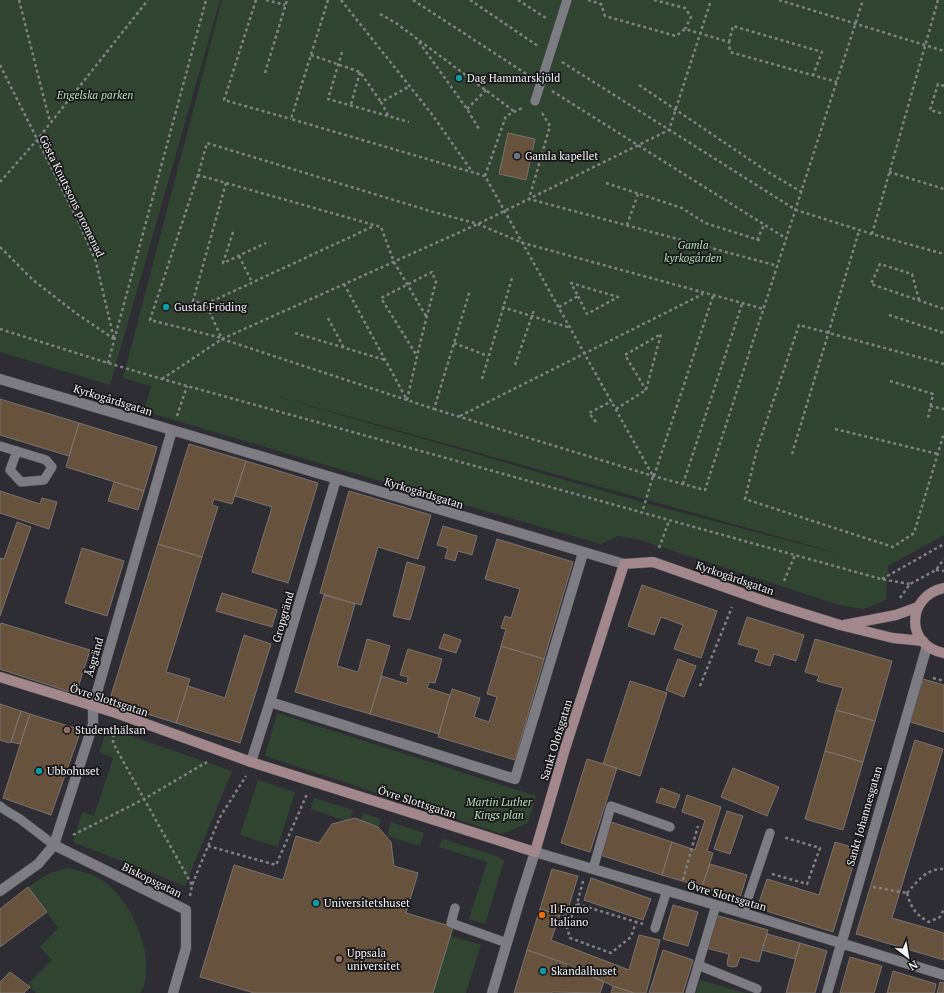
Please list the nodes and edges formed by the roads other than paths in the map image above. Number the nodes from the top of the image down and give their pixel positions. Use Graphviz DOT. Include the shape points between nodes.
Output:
graph roads {
  1 [pos="567,0"];
  2 [pos="535,101"];
  3 [pos="0,379"];
  4 [pos="172,430"];
  5 [pos="0,446"];
  6 [pos="17,451"];
  7 [pos="336,479"];
  8 [pos="583,552"];
  9 [pos="624,564"];
  10 [pos="944,587"];
  11 [pos="918,608"];
  12 [pos="840,625"];
  13 [pos="925,643"];
  14 [pos="944,653"];
  15 [pos="0,677"];
  16 [pos="270,702"];
  17 [pos="93,706"];
  18 [pos="251,762"];
  19 [pos="0,806"];
  20 [pos="670,827"];
  21 [pos="770,833"];
  22 [pos="54,845"];
  23 [pos="535,852"];
  24 [pos="590,868"];
  25 [pos="667,890"];
  26 [pos="0,891"];
  27 [pos="716,905"];
  28 [pos="455,908"];
  29 [pos="744,913"];
  30 [pos="655,928"];
  31 [pos="507,943"];
  32 [pos="841,943"];
  33 [pos="698,965"];
  34 [pos="944,975"];
  35 [pos="757,989"];
  36 [pos="173,993"];
  37 [pos="492,993"];
  38 [pos="690,993"];
  39 [pos="827,993"];
  1 -- 2 [label="lane"];
  3 -- 4 [label="street, Kyrkogårdsgatan"];
  4 -- 7 [label="street, Kyrkogårdsgatan"];
  4 -- 17 [label="street, Åsgränd"];
  5 -- 6 [label="lane"];
  6 -- 6 [label="lane" via="46,460 52,467 44,480 21,482 10,470"];
  7 -- 8 [label="street, Kyrkogårdsgatan"];
  7 -- 16 [label="street, Gropgränd"];
  8 -- 9 [label="street, Kyrkogårdsgatan"];
  8 -- 16 [label="street" via="515,779"];
  9 -- 12 [label="street, Kyrkogårdsgatan" via="653,562"];
  9 -- 23 [label="street, Sankt Olofsgatan"];
  10 -- 11 [label="street" via="926,595"];
  11 -- 12 [label="street, Kyrkogårdsgatan" via="896,615"];
  11 -- 13 [label="street" via="915,626"];
  12 -- 13 [label="street, Kyrkogårdsgatan"];
  13 -- 14 [label="street, Kyrkogårdsgatan" via="937,652"];
  13 -- 32 [label="street, Sankt Johannesgatan"];
  15 -- 17 [label="street, Övre Slottsgatan"];
  16 -- 18 [label="street, Gropgränd"];
  17 -- 18 [label="street, Övre Slottsgatan"];
  17 -- 22 [label="street, Åsgränd" via="93,724"];
  18 -- 23 [label="street, Övre Slottsgatan"];
  19 -- 22 [label="lane"];
  20 -- 24 [label="lane" via="611,806"];
  21 -- 29 [label="lane"];
  22 -- 26 [label="street, Åsgränd" via="38,864"];
  22 -- 36 [label="street, Biskopsgatan" via="186,910 186,948"];
  23 -- 24 [label="street, Övre Slottsgatan"];
  23 -- 31 [label="street, Sankt Olofsgatan"];
  24 -- 25 [label="street, Övre Slottsgatan"];
  25 -- 27 [label="street, Övre Slottsgatan"];
  25 -- 30 [label="lane"];
  27 -- 29 [label="street, Övre Slottsgatan"];
  27 -- 33 [label="lane"];
  28 -- 31 [label="lane" via="451,923"];
  29 -- 32 [label="street, Övre Slottsgatan"];
  31 -- 37 [label="street, Sankt Olofsgatan"];
  32 -- 34 [label="street, Övre Slottsgatan"];
  32 -- 39 [label="street, Sankt Johannesgatan"];
  33 -- 35 [label="lane"];
  33 -- 38 [label="lane"];
}
